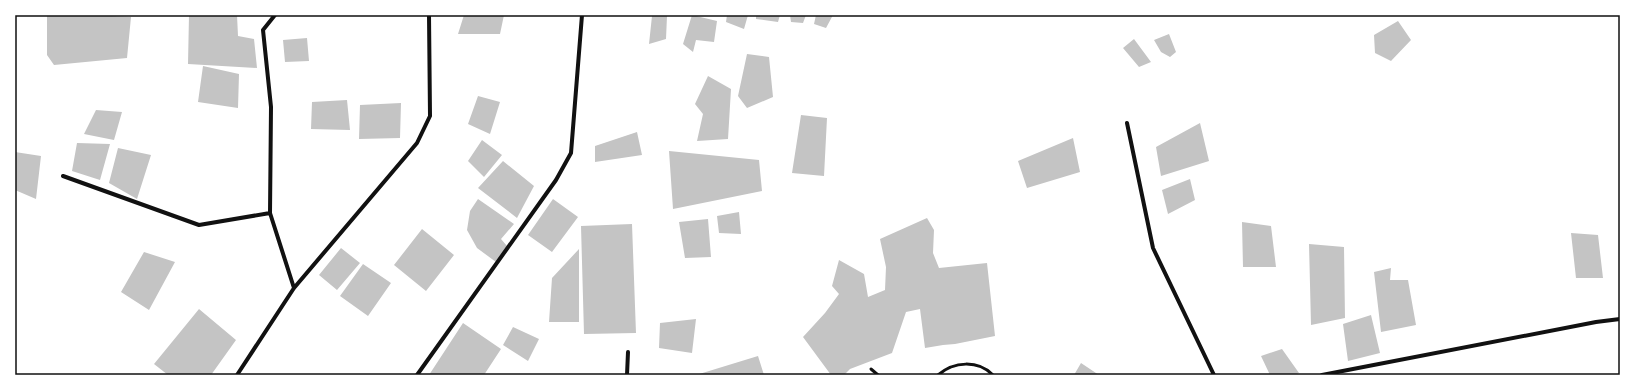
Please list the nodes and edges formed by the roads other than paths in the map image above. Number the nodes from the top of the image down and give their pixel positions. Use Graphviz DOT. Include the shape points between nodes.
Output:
graph roads {
  1 [pos="275,15"];
  2 [pos="429,15"];
  3 [pos="582,15"];
  4 [pos="1127,123"];
  5 [pos="63,176"];
  6 [pos="270,213"];
  7 [pos="294,288"];
  8 [pos="1620,319"];
  9 [pos="628,352"];
  10 [pos="871,369"];
  11 [pos="237,375"];
  12 [pos="417,375"];
  13 [pos="628,375"];
  14 [pos="878,375"];
  15 [pos="938,375"];
  16 [pos="993,375"];
  17 [pos="1214,375"];
  18 [pos="1322,375"];
  1 -- 6 [label="street" via="263,30 270,107"];
  2 -- 7 [label="street" via="430,116 416,143"];
  3 -- 12 [label="street" via="571,153 556,180"];
  4 -- 17 [label="street" via="1153,248"];
  5 -- 6 [label="street" via="200,225"];
  6 -- 7 [label="street"];
  7 -- 11 [label="street"];
  8 -- 18 [label="street"];
  9 -- 13 [label="street"];
  10 -- 14 [label="lane"];
  15 -- 16 [label="lane" via="950,367 963,364 976,365"];
}
